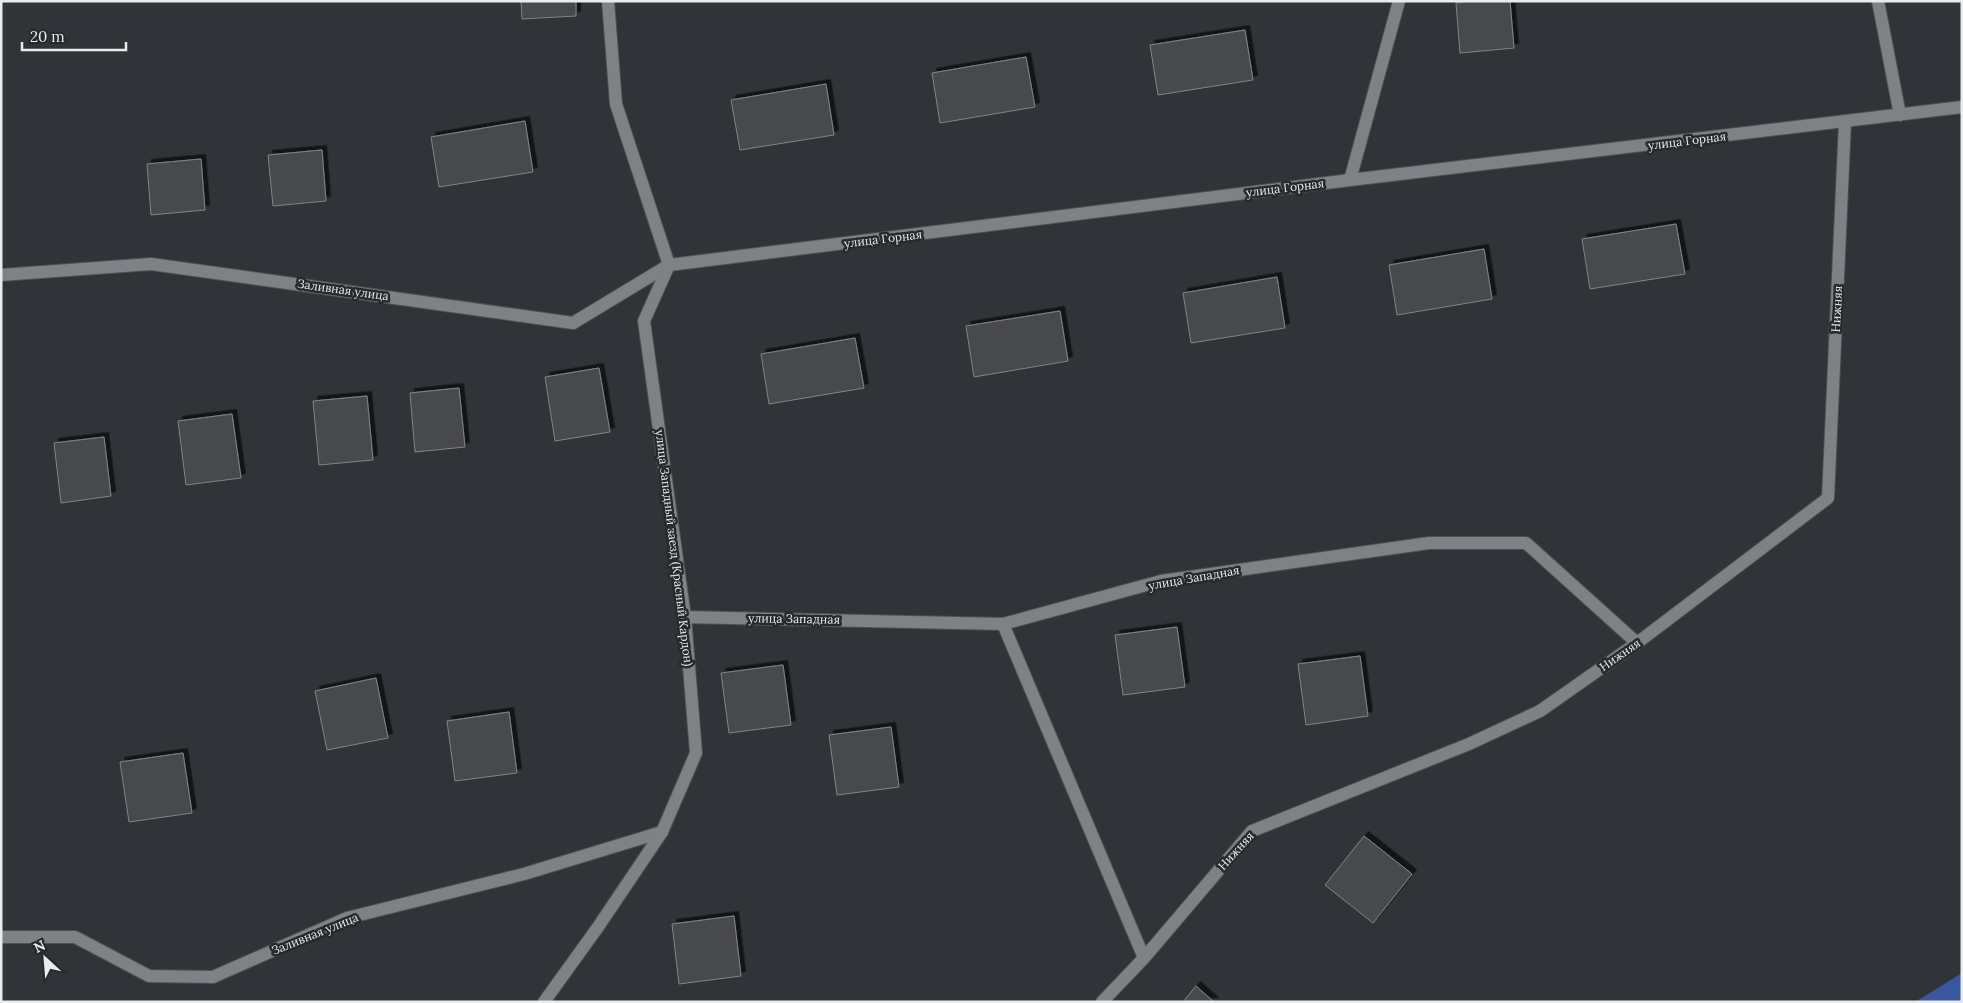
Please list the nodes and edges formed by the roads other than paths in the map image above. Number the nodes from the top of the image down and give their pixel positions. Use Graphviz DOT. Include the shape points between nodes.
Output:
graph roads {
  1 [pos="608,1"];
  2 [pos="1399,1"];
  3 [pos="1878,1"];
  4 [pos="1962,107"];
  5 [pos="1900,115"];
  6 [pos="1845,122"];
  7 [pos="1350,180"];
  8 [pos="669,265"];
  9 [pos="1,275"];
  10 [pos="685,617"];
  11 [pos="1003,624"];
  12 [pos="1637,643"];
  13 [pos="662,832"];
  14 [pos="1,937"];
  15 [pos="1144,958"];
  16 [pos="544,1002"];
  17 [pos="1102,1002"];
  1 -- 8 [label="street" via="616,104"];
  2 -- 7 [label="street"];
  3 -- 5 [label="street"];
  4 -- 5 [label="street, улица Горная"];
  5 -- 6 [label="street, улица Горная"];
  6 -- 7 [label="street, улица Горная"];
  6 -- 12 [label="street, Нижняя" via="1828,498"];
  7 -- 8 [label="street, улица Горная"];
  8 -- 9 [label="street, Заливная улица" via="573,323 151,264"];
  8 -- 10 [label="street, улица Западный заезд (Красный Кардон)" via="644,321"];
  10 -- 11 [label="street, улица Западная"];
  10 -- 13 [label="street, улица Западный заезд (Красный Кардон)" via="696,753"];
  11 -- 12 [label="street, улица Западная" via="1161,581 1429,543 1526,543"];
  11 -- 15 [label="street"];
  12 -- 15 [label="street, Нижняя" via="1540,711 1469,744 1252,831"];
  13 -- 14 [label="street, Заливная улица" via="524,874 347,918 213,977 149,976 75,937"];
  13 -- 16 [label="street, улица Западный заезд (Красный Кардон)"];
  15 -- 17 [label="street, Нижняя"];
}
